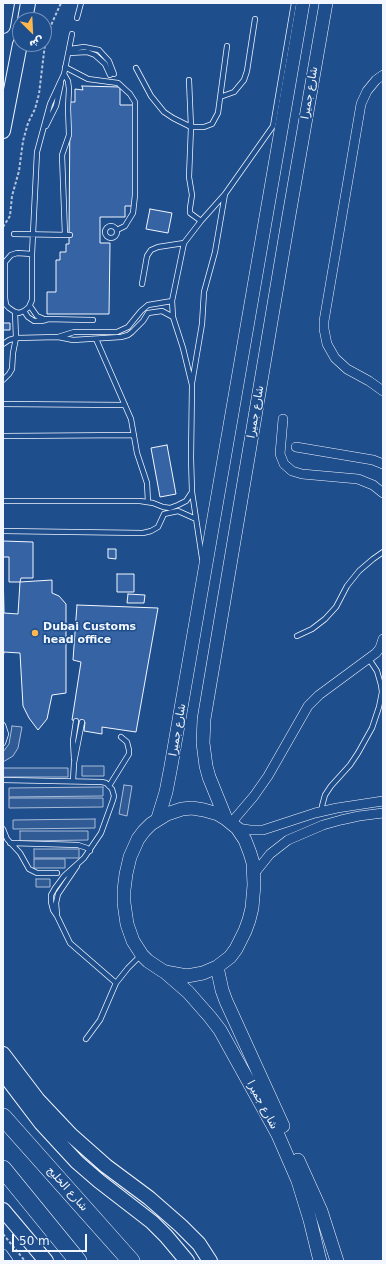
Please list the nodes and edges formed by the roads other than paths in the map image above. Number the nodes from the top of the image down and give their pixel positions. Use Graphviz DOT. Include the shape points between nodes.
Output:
graph roads {
  1 [pos="7,3"];
  2 [pos="81,3"];
  3 [pos="294,3"];
  4 [pos="303,3"];
  5 [pos="326,3"];
  6 [pos="77,18"];
  7 [pos="255,19"];
  8 [pos="3,26"];
  9 [pos="72,34"];
  10 [pos="227,46"];
  11 [pos="69,51"];
  12 [pos="18,52"];
  13 [pos="65,67"];
  14 [pos="136,68"];
  15 [pos="64,74"];
  16 [pos="112,75"];
  17 [pos="383,75"];
  18 [pos="189,80"];
  19 [pos="220,97"];
  20 [pos="191,127"];
  21 [pos="3,131"];
  22 [pos="225,194"];
  23 [pos="200,221"];
  24 [pos="117,230"];
  25 [pos="14,234"];
  26 [pos="33,235"];
  27 [pos="100,235"];
  28 [pos="106,235"];
  29 [pos="184,243"];
  30 [pos="32,254"];
  31 [pos="142,284"];
  32 [pos="172,301"];
  33 [pos="30,306"];
  34 [pos="24,311"];
  35 [pos="15,312"];
  36 [pos="173,317"];
  37 [pos="48,319"];
  38 [pos="93,320"];
  39 [pos="58,337"];
  40 [pos="16,338"];
  41 [pos="96,339"];
  42 [pos="3,344"];
  43 [pos="3,380"];
  44 [pos="192,385"];
  45 [pos="383,391"];
  46 [pos="3,404"];
  47 [pos="125,404"];
  48 [pos="283,419"];
  49 [pos="134,435"];
  50 [pos="3,436"];
  51 [pos="296,447"];
  52 [pos="383,458"];
  53 [pos="373,460"];
  54 [pos="383,464"];
  55 [pos="192,492"];
  56 [pos="383,493"];
  57 [pos="3,501"];
  58 [pos="148,502"];
  59 [pos="163,507"];
  60 [pos="164,514"];
  61 [pos="196,519"];
  62 [pos="3,531"];
  63 [pos="383,552"];
  64 [pos="204,576"];
  65 [pos="297,636"];
  66 [pos="382,644"];
  67 [pos="369,658"];
  68 [pos="79,721"];
  69 [pos="3,725"];
  70 [pos="121,737"];
  71 [pos="3,743"];
  72 [pos="3,780"];
  73 [pos="73,782"];
  74 [pos="109,786"];
  75 [pos="383,792"];
  76 [pos="379,801"];
  77 [pos="322,811"];
  78 [pos="383,812"];
  79 [pos="158,818"];
  80 [pos="231,823"];
  81 [pos="3,829"];
  82 [pos="10,843"];
  83 [pos="90,851"];
  84 [pos="57,873"];
  85 [pos="254,874"];
  86 [pos="142,955"];
  87 [pos="217,967"];
  88 [pos="163,971"];
  89 [pos="116,984"];
  90 [pos="86,1039"];
  91 [pos="3,1054"];
  92 [pos="3,1073"];
  93 [pos="3,1117"];
  94 [pos="3,1169"];
  95 [pos="3,1210"];
  96 [pos="3,1254"];
  97 [pos="8,1261"];
  98 [pos="46,1261"];
  99 [pos="78,1261"];
  100 [pos="131,1261"];
  101 [pos="187,1261"];
  102 [pos="210,1261"];
  103 [pos="320,1261"];
  104 [pos="337,1261"];
  1 -- 8 [label="main road"];
  2 -- 6 [label="lane"];
  3 -- 22 [label="lane" via="273,126"];
  4 -- 64 [label="street, شارع جميرا"];
  5 -- 80 [label="street, شارع جميرا" via="204,720 206,766"];
  7 -- 19 [label="lane" via="244,80 234,92"];
  9 -- 11 [label="lane"];
  10 -- 19 [label="lane"];
  11 -- 13 [label="lane"];
  11 -- 16 [label="lane" via="95,55"];
  12 -- 21 [label="main road"];
  13 -- 15 [label="lane"];
  13 -- 24 [label="lane" via="88,78 118,83 135,102 136,195 133,213 123,228"];
  14 -- 20 [label="lane" via="157,104 173,118"];
  15 -- 26 [label="lane" via="56,106 38,147"];
  15 -- 26 [label="lane" via="69,89 69,135 62,155 67,235"];
  17 -- 45 [label="street" via="371,85 361,104 324,321 327,344 335,358 347,369"];
  18 -- 20 [label="lane"];
  19 -- 20 [label="lane" via="214,121 208,126"];
  20 -- 23 [label="lane" via="190,213"];
  22 -- 23 [label="lane"];
  22 -- 44 [label="lane" via="215,252 204,292 202,324"];
  23 -- 29 [label="lane"];
  24 -- 28 [label="lane" via="114,238 108,238"];
  24 -- 28 [label="lane" via="109,226"];
  25 -- 26 [label="lane"];
  26 -- 30 [label="lane"];
  27 -- 28 [label="lane"];
  29 -- 31 [label="lane" via="151,250 146,256"];
  29 -- 32 [label="lane"];
  30 -- 33 [label="lane"];
  30 -- 35 [label="lane" via="14,254 5,262 5,302"];
  32 -- 36 [label="lane"];
  32 -- 39 [label="lane" via="148,305 125,329 112,332 74,332"];
  33 -- 34 [label="lane"];
  33 -- 37 [label="lane" via="37,316"];
  34 -- 35 [label="lane"];
  34 -- 37 [label="lane" via="34,321"];
  35 -- 40 [label="lane"];
  36 -- 41 [label="lane" via="162,311 148,313 128,335"];
  36 -- 44 [label="lane"];
  37 -- 38 [label="lane"];
  39 -- 40 [label="lane"];
  39 -- 41 [label="lane" via="73,340"];
  40 -- 42 [label="lane"];
  40 -- 43 [label="lane" via="12,369"];
  41 -- 47 [label="lane"];
  44 -- 55 [label="lane"];
  46 -- 47 [label="lane"];
  47 -- 49 [label="lane"];
  48 -- 56 [label="street" via="280,454 284,464 292,471 358,479 373,485"];
  49 -- 50 [label="lane"];
  49 -- 58 [label="lane" via="147,483"];
  51 -- 53 [label="street"];
  52 -- 53 [label="street"];
  53 -- 54 [label="street"];
  55 -- 59 [label="lane" via="186,501 170,508"];
  55 -- 61 [label="lane"];
  57 -- 58 [label="lane"];
  58 -- 59 [label="lane"];
  59 -- 60 [label="lane"];
  60 -- 61 [label="lane" via="178,511"];
  60 -- 62 [label="lane" via="158,527 143,534"];
  61 -- 64 [label="lane"];
  63 -- 65 [label="lane" via="356,575 336,607 325,619"];
  64 -- 79 [label="street, شارع جميرا" via="169,779"];
  66 -- 67 [label="street"];
  67 -- 77 [label="lane" via="381,685 379,707 372,728 358,753 325,795"];
  67 -- 80 [label="street" via="308,706 265,781"];
  68 -- 73 [label="lane"];
  69 -- 71 [label="lane" via="6,734"];
  70 -- 74 [label="lane" via="127,742 129,754"];
  72 -- 73 [label="lane"];
  73 -- 74 [label="lane" via="102,782"];
  74 -- 83 [label="lane" via="114,792 112,804 101,833"];
  75 -- 76 [label="street"];
  76 -- 77 [label="street"];
  77 -- 80 [label="street" via="263,830 250,830"];
  78 -- 85 [label="street" via="323,825 288,840 270,854"];
  79 -- 80 [label="street" via="171,812 192,808 211,812"];
  79 -- 86 [label="street" via="138,840 130,858 125,882 127,924 133,941"];
  80 -- 85 [label="street, شارع جميرا" via="248,847"];
  81 -- 82 [label="lane"];
  82 -- 83 [label="lane" via="78,845"];
  82 -- 84 [label="lane" via="31,871"];
  83 -- 89 [label="lane" via="55,888 51,894 51,906 72,945"];
  85 -- 87 [label="street, شارع جميرا" via="252,908 245,931 230,957"];
  86 -- 88 [label="street, شارع جميرا"];
  86 -- 89 [label="lane"];
  87 -- 88 [label="street, شارع جميرا" via="195,975"];
  87 -- 104 [label="street, شارع جميرا" via="226,1000 321,1211"];
  88 -- 103 [label="street, شارع جميرا" via="188,992 229,1044 266,1113 298,1181"];
  89 -- 90 [label="lane" via="100,1020"];
  91 -- 102 [label="main road" via="38,1100 71,1135 181,1226 199,1244"];
  92 -- 101 [label="main road" via="41,1122 77,1162 152,1222"];
  93 -- 100 [label="highway, شارع الخليج"];
  94 -- 99 [label="highway"];
  95 -- 98 [label="main road"];
  96 -- 97 [label="street"];
}
